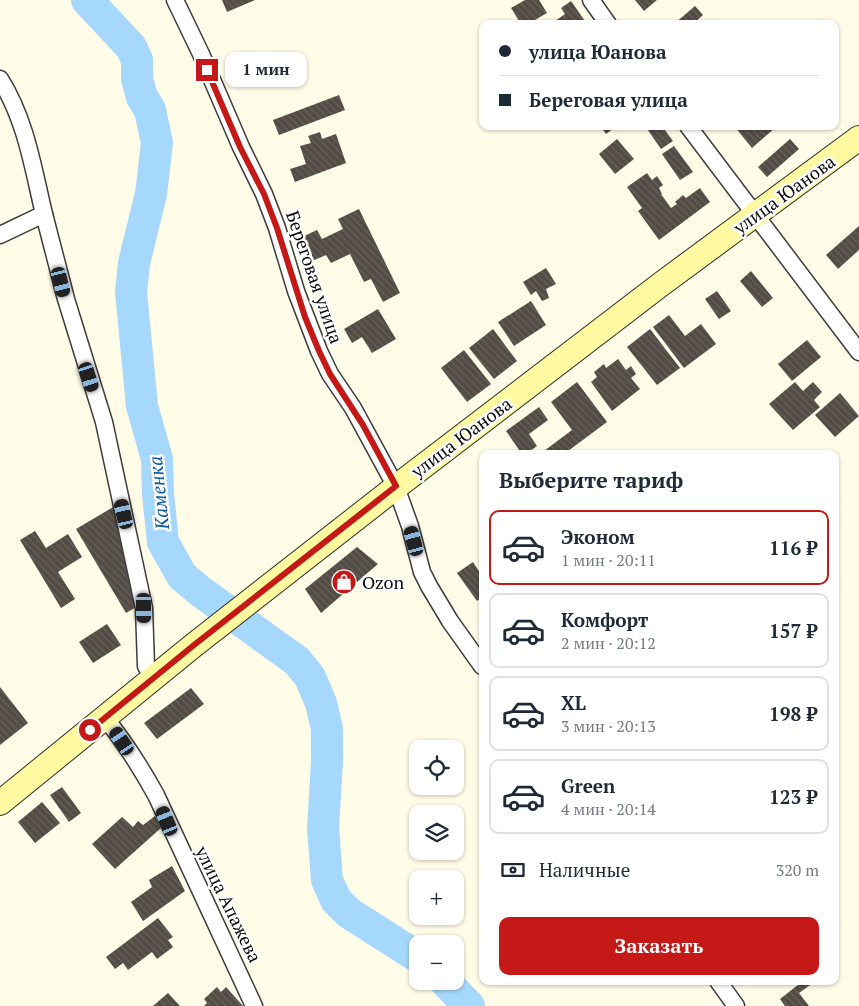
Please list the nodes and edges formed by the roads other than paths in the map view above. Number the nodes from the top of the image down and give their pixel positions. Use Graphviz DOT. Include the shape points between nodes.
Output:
graph roads {
  1 [pos="175,0"];
  2 [pos="590,0"];
  3 [pos="605,20"];
  4 [pos="0,79"];
  5 [pos="691,130"];
  6 [pos="859,138"];
  7 [pos="44,214"];
  8 [pos="754,216"];
  9 [pos="0,235"];
  10 [pos="859,352"];
  11 [pos="396,486"];
  12 [pos="479,662"];
  13 [pos="153,678"];
  14 [pos="105,718"];
  15 [pos="0,803"];
  16 [pos="721,985"];
  17 [pos="254,1006"];
  18 [pos="736,1006"];
  1 -- 11 [label="street, Береговая улица" via="264,194 319,351"];
  2 -- 3 [label="street"];
  4 -- 7 [label="street" via="18,112 26,136"];
  5 -- 8 [label="street"];
  6 -- 8 [label="street, улица Юанова"];
  7 -- 9 [label="street"];
  7 -- 13 [label="street" via="68,308 104,422 143,599 146,666"];
  8 -- 10 [label="street"];
  8 -- 11 [label="street, улица Юанова"];
  11 -- 12 [label="street, Береговая улица" via="422,572 454,628"];
  11 -- 13 [label="street, улица Юанова"];
  13 -- 14 [label="street, улица Юанова"];
  14 -- 15 [label="street, улица Юанова"];
  14 -- 17 [label="street, улица Апажева" via="141,767 156,795"];
  16 -- 18 [label="street"];
}
